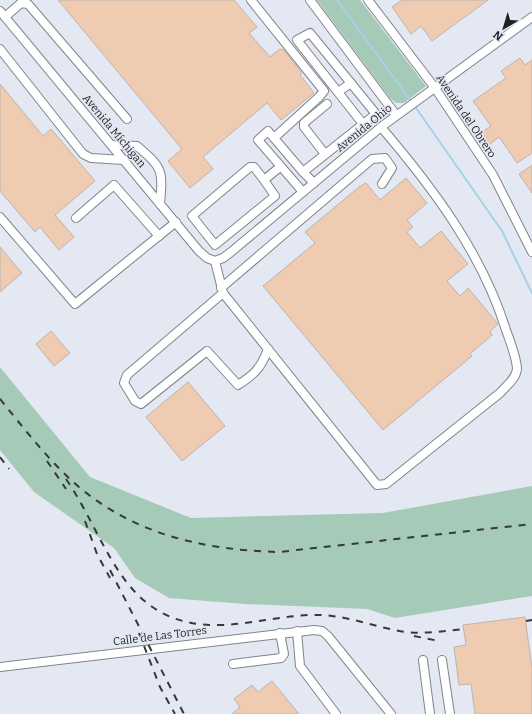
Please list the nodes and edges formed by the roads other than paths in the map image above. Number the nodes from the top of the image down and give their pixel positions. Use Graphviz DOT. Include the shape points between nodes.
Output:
graph roads {
  1 [pos="251,0"];
  2 [pos="310,0"];
  3 [pos="368,0"];
  4 [pos="30,2"];
  5 [pos="2,14"];
  6 [pos="532,17"];
  7 [pos="0,49"];
  8 [pos="330,57"];
  9 [pos="317,66"];
  10 [pos="351,83"];
  11 [pos="435,88"];
  12 [pos="338,92"];
  13 [pos="384,101"];
  14 [pos="326,104"];
  15 [pos="405,109"];
  16 [pos="396,115"];
  17 [pos="127,119"];
  18 [pos="363,124"];
  19 [pos="381,126"];
  20 [pos="274,138"];
  21 [pos="112,145"];
  22 [pos="326,154"];
  23 [pos="124,160"];
  24 [pos="296,164"];
  25 [pos="282,169"];
  26 [pos="303,172"];
  27 [pos="264,180"];
  28 [pos="314,183"];
  29 [pos="382,184"];
  30 [pos="303,192"];
  31 [pos="160,204"];
  32 [pos="0,217"];
  33 [pos="76,218"];
  34 [pos="176,222"];
  35 [pos="159,236"];
  36 [pos="532,252"];
  37 [pos="215,261"];
  38 [pos="222,291"];
  39 [pos="268,349"];
  40 [pos="297,631"];
  41 [pos="280,633"];
  42 [pos="423,660"];
  43 [pos="442,660"];
  44 [pos="233,664"];
  45 [pos="0,667"];
  46 [pos="336,714"];
  47 [pos="391,714"];
  48 [pos="430,714"];
  49 [pos="450,714"];
  1 -- 20 [label="street" via="324,91"];
  2 -- 13 [label="street"];
  3 -- 11 [label="street, Avenida del Obrero"];
  4 -- 5 [label="street" via="21,3"];
  4 -- 17 [label="street"];
  5 -- 21 [label="street, Avenida Míchigan"];
  6 -- 11 [label="street, Avenida Ohio"];
  7 -- 23 [label="street" via="83,154 91,158"];
  8 -- 9 [label="street"];
  8 -- 9 [label="street" via="310,33 297,40"];
  8 -- 10 [label="street"];
  9 -- 12 [label="street"];
  10 -- 12 [label="street"];
  10 -- 18 [label="street" via="376,114"];
  11 -- 15 [label="street, Avenida Ohio"];
  11 -- 36 [label="street, Avenida del Obrero" via="493,175"];
  12 -- 18 [label="street"];
  13 -- 15 [label="street"];
  13 -- 16 [label="street"];
  14 -- 22 [label="street" via="304,123 304,127"];
  15 -- 16 [label="street, Avenida Ohio"];
  16 -- 19 [label="street, Avenida Ohio"];
  18 -- 22 [label="street"];
  19 -- 28 [label="street, Avenida Ohio"];
  19 -- 39 [label="street" via="433,191 486,276 510,340 517,368 514,378 500,393 386,484 376,485"];
  20 -- 24 [label="street"];
  20 -- 25 [label="street" via="268,131 258,140"];
  21 -- 23 [label="street, Avenida Míchigan"];
  21 -- 31 [label="street" via="137,146 155,161 162,176"];
  22 -- 26 [label="street"];
  23 -- 31 [label="street, Avenida Míchigan"];
  24 -- 25 [label="street"];
  24 -- 26 [label="street"];
  25 -- 27 [label="street"];
  25 -- 30 [label="street"];
  26 -- 28 [label="street"];
  27 -- 27 [label="street" via="275,196 215,245 192,216 250,167 254,167"];
  28 -- 30 [label="street, Avenida Ohio"];
  29 -- 38 [label="street" via="392,168 385,158 372,159"];
  30 -- 37 [label="street, Avenida Ohio" via="231,252"];
  31 -- 34 [label="street, Avenida Míchigan"];
  32 -- 35 [label="street" via="75,304"];
  33 -- 35 [label="street" via="114,185"];
  34 -- 35 [label="street"];
  34 -- 37 [label="street, Avenida Míchigan" via="204,256"];
  37 -- 38 [label="street"];
  38 -- 39 [label="street"];
  38 -- 39 [label="street" via="127,375 124,383 135,401 140,404 207,351 238,385 254,375"];
  40 -- 41 [label="street, Calle de Las Torres"];
  40 -- 46 [label="street" via="300,666"];
  40 -- 47 [label="street, Calle de Las Torres" via="322,631 328,636"];
  41 -- 44 [label="street" via="284,654 281,658"];
  41 -- 45 [label="street, Calle de Las Torres"];
  42 -- 48 [label="street"];
  43 -- 49 [label="street"];
}
